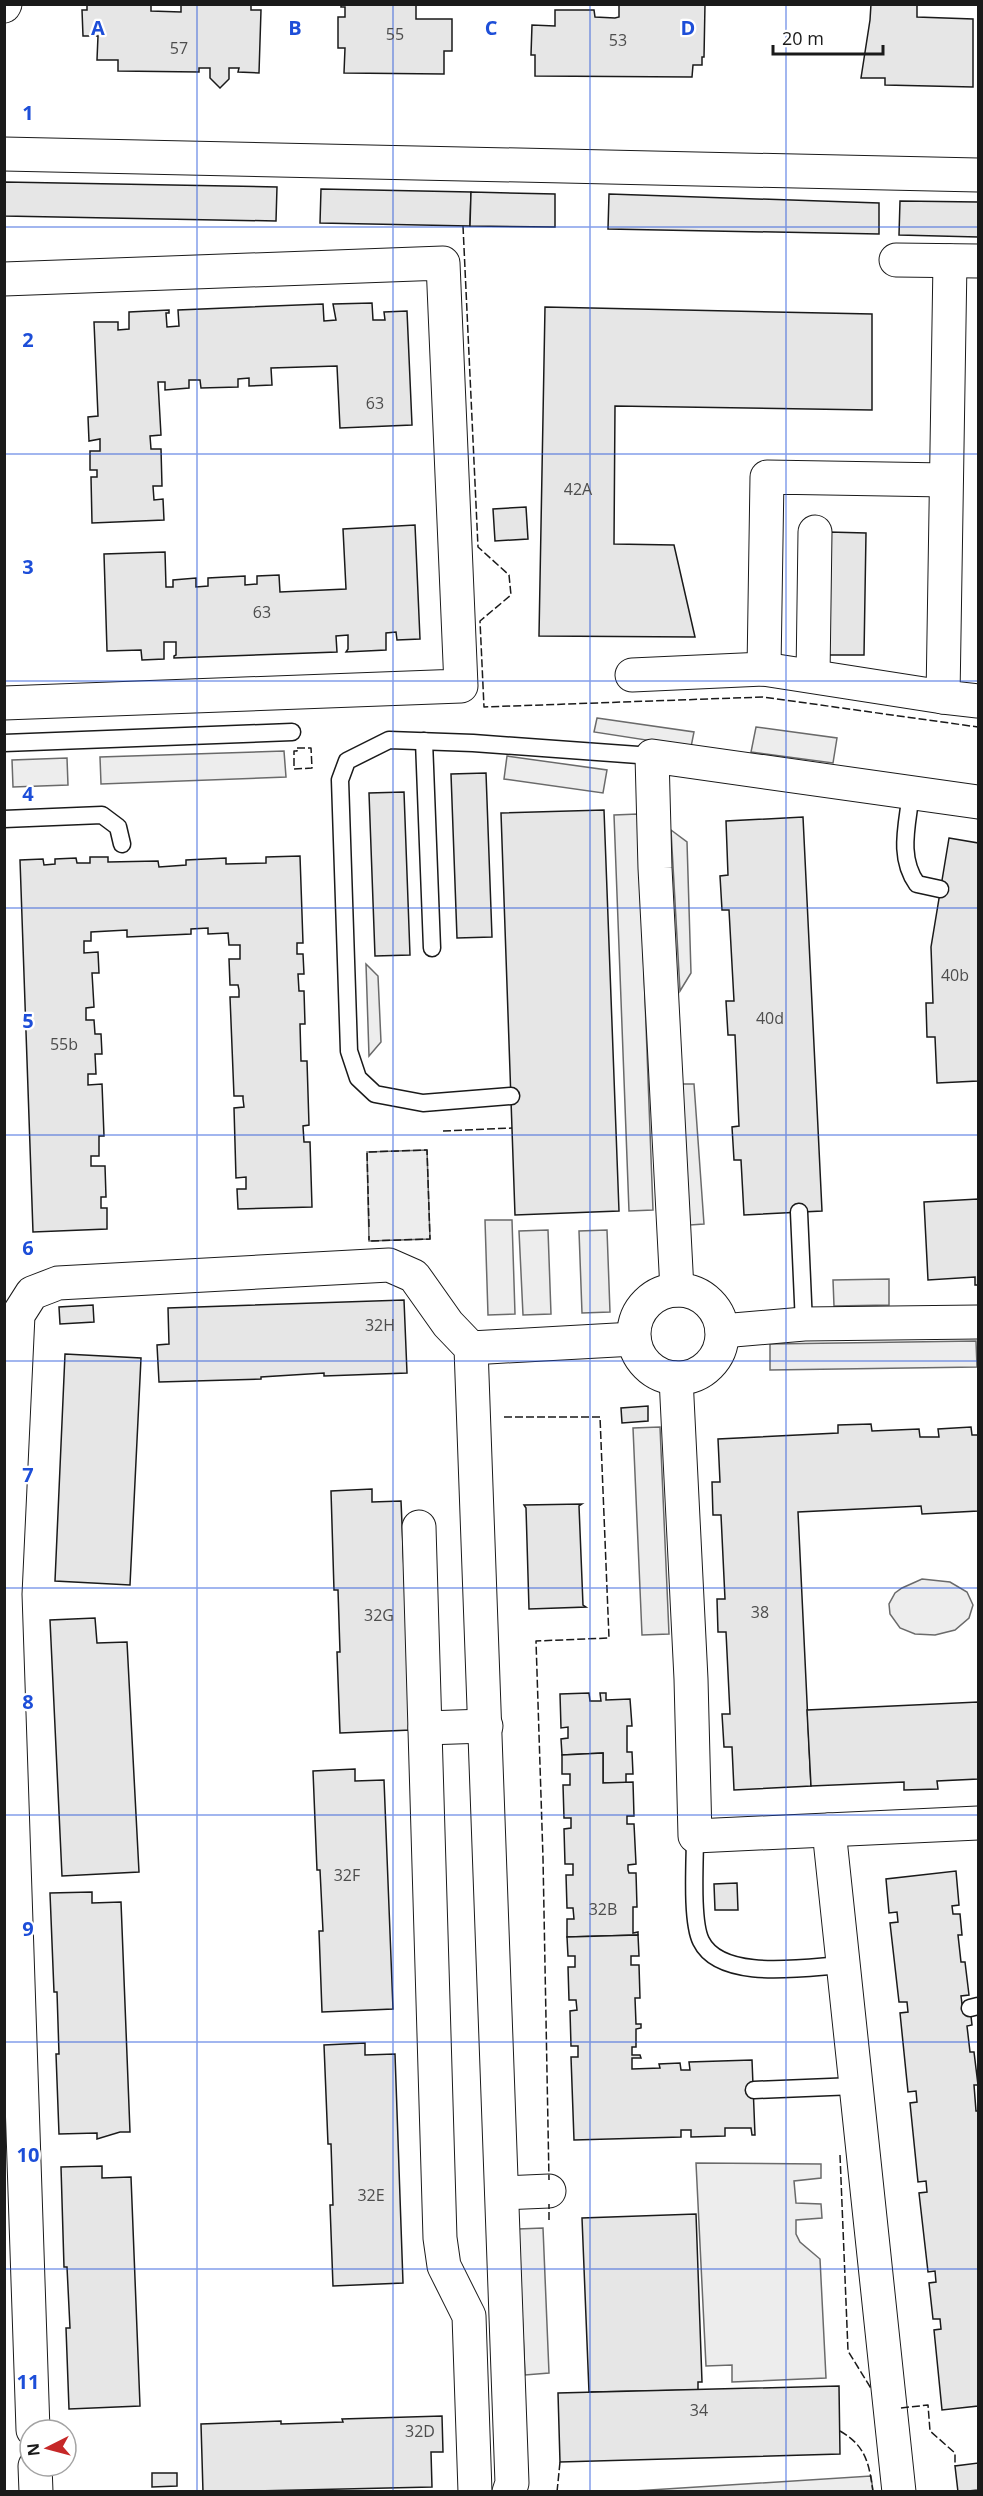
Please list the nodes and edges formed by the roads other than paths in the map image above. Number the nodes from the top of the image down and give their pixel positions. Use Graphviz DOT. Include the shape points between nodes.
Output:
graph roads {
  1 [pos="4,154"];
  2 [pos="978,175"];
  3 [pos="896,260"];
  4 [pos="964,261"];
  5 [pos="4,279"];
  6 [pos="946,480"];
  7 [pos="815,532"];
  8 [pos="764,669"];
  9 [pos="632,675"];
  10 [pos="813,676"];
  11 [pos="943,697"];
  12 [pos="978,701"];
  13 [pos="4,703"];
  14 [pos="292,732"];
  15 [pos="424,741"];
  16 [pos="4,743"];
  17 [pos="652,756"];
  18 [pos="911,792"];
  19 [pos="978,802"];
  20 [pos="4,819"];
  21 [pos="122,844"];
  22 [pos="940,889"];
  23 [pos="432,948"];
  24 [pos="511,1096"];
  25 [pos="799,1212"];
  26 [pos="677,1290"];
  27 [pos="978,1322"];
  28 [pos="804,1324"];
  29 [pos="722,1331"];
  30 [pos="634,1339"];
  31 [pos="471,1348"];
  32 [pos="676,1378"];
  33 [pos="419,1527"];
  34 [pos="486,1726"];
  35 [pos="425,1728"];
  36 [pos="978,1823"];
  37 [pos="829,1830"];
  38 [pos="695,1836"];
  39 [pos="843,1965"];
  40 [pos="855,2086"];
  41 [pos="754,2090"];
  42 [pos="549,2191"];
  43 [pos="502,2193"];
  44 [pos="867,2408"];
  45 [pos="33,2418"];
  46 [pos="893,2434"];
  47 [pos="475,2492"];
  48 [pos="509,2492"];
  49 [pos="899,2492"];
  1 -- 2 [label="street"];
  3 -- 4 [label="street"];
  4 -- 6 [label="street"];
  5 -- 13 [label="street" via="443,262 461,686"];
  6 -- 8 [label="street" via="767,477"];
  6 -- 11 [label="street"];
  7 -- 10 [label="street"];
  8 -- 9 [label="street"];
  8 -- 10 [label="street"];
  10 -- 11 [label="street"];
  11 -- 12 [label="street"];
  14 -- 16 [label="lane"];
  15 -- 17 [label="lane"];
  15 -- 23 [label="lane"];
  15 -- 24 [label="lane" via="390,740 347,761 340,780 349,1051 358,1078 375,1094 423,1103"];
  17 -- 18 [label="street"];
  17 -- 26 [label="street"];
  18 -- 19 [label="street"];
  18 -- 22 [label="lane" via="904,853 909,873 917,884"];
  20 -- 21 [label="lane" via="102,815 118,827"];
  25 -- 28 [label="lane"];
  26 -- 29 [label="street" via="696,1293 711,1304"];
  26 -- 30 [label="street" via="659,1294 645,1305 636,1321"];
  27 -- 28 [label="street"];
  28 -- 29 [label="street"];
  29 -- 32 [label="street" via="720,1349 710,1365 694,1376"];
  30 -- 31 [label="street"];
  30 -- 32 [label="street" via="645,1363 659,1374"];
  31 -- 34 [label="street"];
  31 -- 45 [label="street" via="448,1324 414,1276 389,1265 58,1283 32,1293 18,1315 5,1594"];
  32 -- 38 [label="street" via="692,1679"];
  33 -- 35 [label="street"];
  34 -- 35 [label="street"];
  34 -- 43 [label="street"];
  35 -- 47 [label="street" via="440,2238 444,2266 469,2316"];
  36 -- 37 [label="street"];
  37 -- 38 [label="street"];
  37 -- 39 [label="street"];
  38 -- 39 [label="lane" via="696,1919 701,1942 717,1958 769,1971"];
  39 -- 40 [label="street"];
  40 -- 41 [label="lane"];
  40 -- 46 [label="street"];
  42 -- 43 [label="street"];
  43 -- 48 [label="street" via="512,2483"];
  44 -- 46 [label="street"];
  46 -- 49 [label="street"];
}
